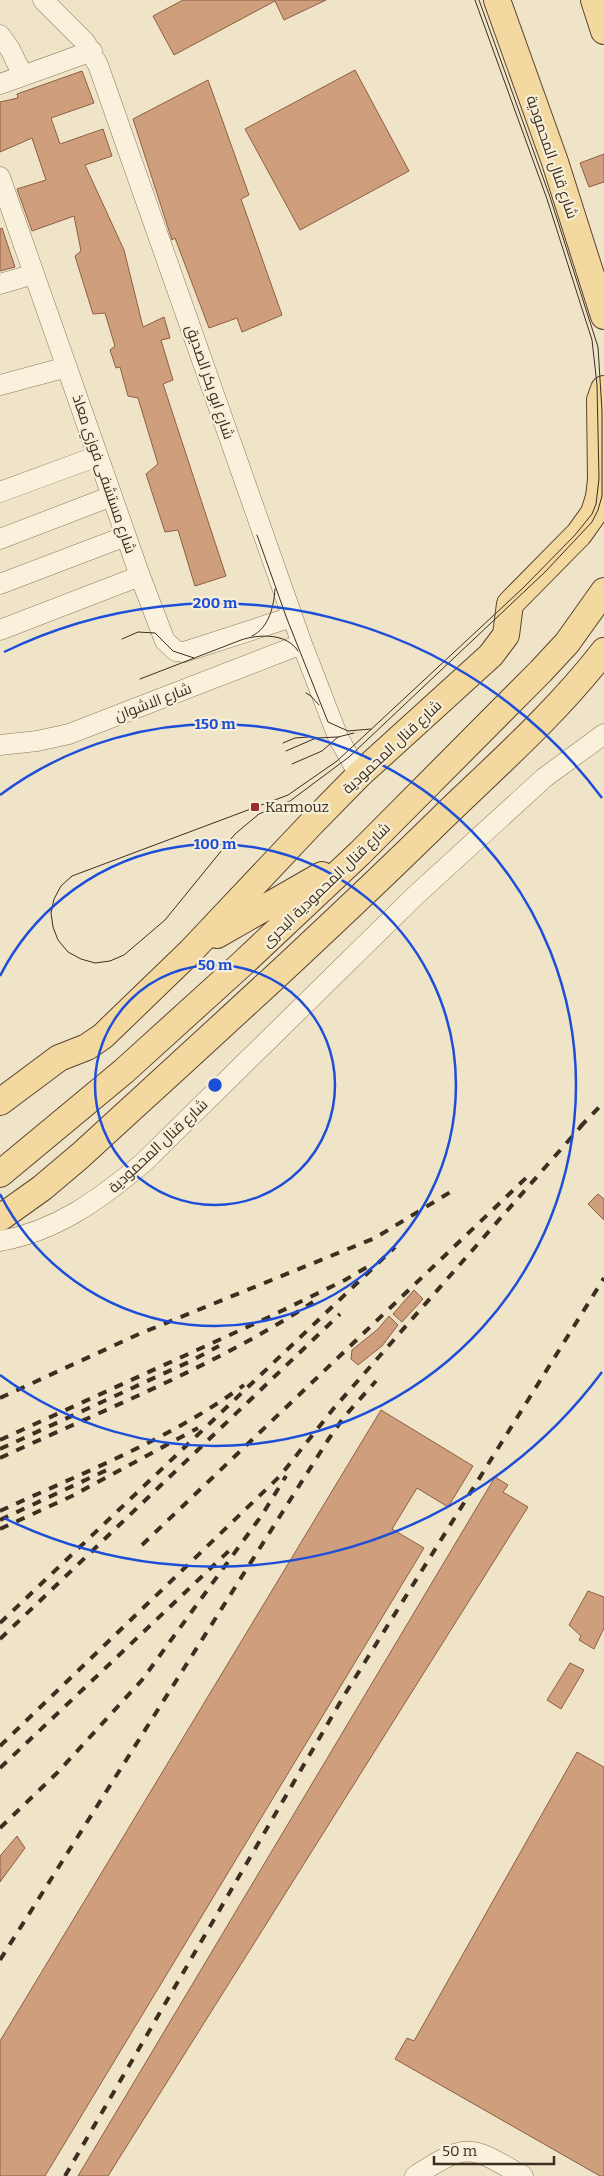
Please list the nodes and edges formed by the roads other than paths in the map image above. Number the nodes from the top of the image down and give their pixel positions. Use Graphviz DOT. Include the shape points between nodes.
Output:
graph roads {
  1 [pos="43,0"];
  2 [pos="497,0"];
  3 [pos="594,0"];
  4 [pos="604,31"];
  5 [pos="0,35"];
  6 [pos="92,51"];
  7 [pos="23,76"];
  8 [pos="0,84"];
  9 [pos="0,177"];
  10 [pos="34,274"];
  11 [pos="0,284"];
  12 [pos="604,316"];
  13 [pos="67,367"];
  14 [pos="0,385"];
  15 [pos="604,389"];
  16 [pos="98,456"];
  17 [pos="0,492"];
  18 [pos="112,496"];
  19 [pos="126,536"];
  20 [pos="0,539"];
  21 [pos="140,576"];
  22 [pos="0,584"];
  23 [pos="604,590"];
  24 [pos="292,617"];
  25 [pos="1,625"];
  26 [pos="302,644"];
  27 [pos="191,651"];
  28 [pos="604,652"];
  29 [pos="203,682"];
  30 [pos="604,734"];
  31 [pos="0,745"];
  32 [pos="359,775"];
  33 [pos="360,853"];
  34 [pos="191,951"];
  35 [pos="0,1102"];
  36 [pos="0,1174"];
  37 [pos="2,1215"];
  38 [pos="0,1241"];
  39 [pos="415,2176"];
  40 [pos="522,2176"];
  1 -- 6 [label="street, شارع ابو بكر الصديق"];
  2 -- 12 [label="main road, شارع قنال المحمودية"];
  3 -- 4 [label="main road"];
  5 -- 7 [label="street"];
  6 -- 7 [label="street"];
  6 -- 24 [label="street, شارع ابو بكر الصديق"];
  7 -- 8 [label="street"];
  9 -- 10 [label="street, شارع مستشفى فوزي معاذ"];
  10 -- 11 [label="street"];
  10 -- 13 [label="street, شارع مستشفى فوزي معاذ"];
  13 -- 14 [label="street"];
  13 -- 16 [label="street, شارع مستشفى فوزي معاذ"];
  15 -- 32 [label="main road, شارع قنال المحمودية" via="600,400 601,480 594,514 579,534 510,604 506,635 491,655"];
  16 -- 17 [label="street"];
  16 -- 18 [label="street, شارع مستشفى فوزي معاذ"];
  18 -- 19 [label="street, شارع مستشفى فوزي معاذ"];
  18 -- 20 [label="street"];
  19 -- 21 [label="street, شارع مستشفى فوزي معاذ"];
  19 -- 22 [label="street"];
  21 -- 25 [label="street"];
  21 -- 27 [label="street, شارع مستشفى فوزي معاذ" via="165,641 176,651"];
  23 -- 33 [label="main road, شارع قنال المحمودية البحرى" via="567,643"];
  24 -- 26 [label="street, شارع ابو بكر الصديق"];
  24 -- 27 [label="street"];
  26 -- 29 [label="street, شارع الاشوان"];
  26 -- 32 [label="street, شارع ابو بكر الصديق" via="338,738"];
  27 -- 29 [label="street"];
  28 -- 37 [label="main road, شارع قنال المحمودية البحرى" via="538,724 357,901 81,1156"];
  29 -- 31 [label="street, شارع الاشوان" via="69,734"];
  30 -- 38 [label="street, شارع قنال المحمودية" via="544,778 416,895 143,1163 102,1196 59,1222"];
  32 -- 34 [label="main road, شارع قنال المحمودية"];
  33 -- 34 [label="main road"];
  33 -- 36 [label="main road, شارع قنال المحمودية البحرى" via="124,1071"];
  34 -- 35 [label="main road, شارع قنال المحمودية" via="96,1042 59,1058"];
  39 -- 40 [label="street" via="445,2157 458,2152 472,2152 485,2155"];
}
